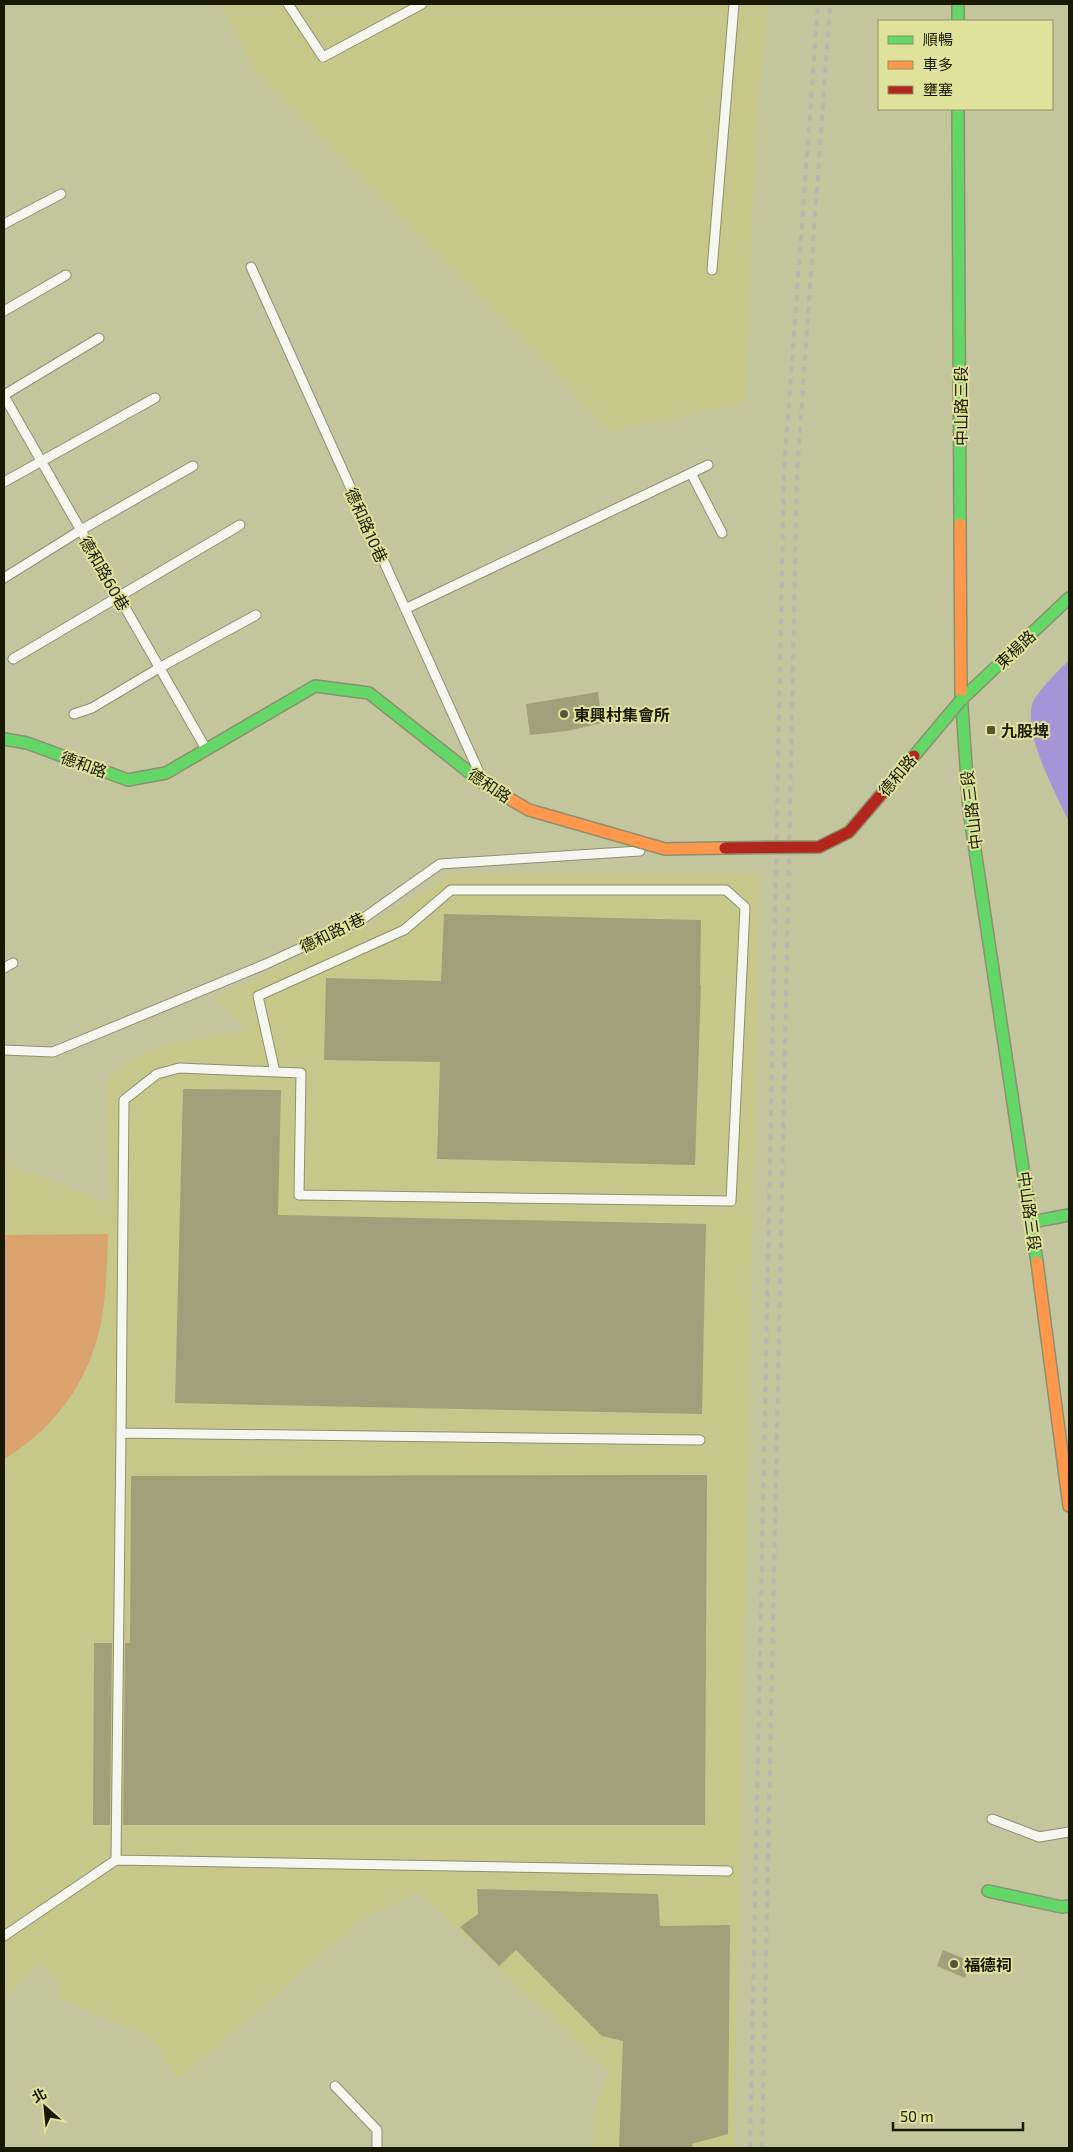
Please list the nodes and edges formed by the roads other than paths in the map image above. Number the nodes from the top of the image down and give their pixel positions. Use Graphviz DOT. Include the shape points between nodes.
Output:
graph roads {
  1 [pos="288,4"];
  2 [pos="422,4"];
  3 [pos="734,4"];
  4 [pos="958,4"];
  5 [pos="958,20"];
  6 [pos="958,110"];
  7 [pos="61,194"];
  8 [pos="4,224"];
  9 [pos="251,267"];
  10 [pos="712,270"];
  11 [pos="66,275"];
  12 [pos="4,311"];
  13 [pos="99,338"];
  14 [pos="4,395"];
  15 [pos="155,398"];
  16 [pos="41,462"];
  17 [pos="708,465"];
  18 [pos="193,466"];
  19 [pos="691,473"];
  20 [pos="4,482"];
  21 [pos="240,525"];
  22 [pos="80,530"];
  23 [pos="722,533"];
  24 [pos="4,578"];
  25 [pos="119,598"];
  26 [pos="1069,598"];
  27 [pos="405,609"];
  28 [pos="256,615"];
  29 [pos="13,659"];
  30 [pos="159,668"];
  31 [pos="961,700"];
  32 [pos="74,714"];
  33 [pos="4,739"];
  34 [pos="206,750"];
  35 [pos="484,784"];
  36 [pos="665,849"];
  37 [pos="12,963"];
  38 [pos="4,968"];
  39 [pos="4,1050"];
  40 [pos="274,1072"];
  41 [pos="1069,1215"];
  42 [pos="1032,1222"];
  43 [pos="122,1433"];
  44 [pos="700,1440"];
  45 [pos="1069,1506"];
  46 [pos="992,1820"];
  47 [pos="1069,1832"];
  48 [pos="116,1860"];
  49 [pos="728,1871"];
  50 [pos="988,1891"];
  51 [pos="1069,1906"];
  52 [pos="4,1936"];
  53 [pos="335,2086"];
  54 [pos="377,2148"];
  1 -- 2 [label="lane" via="323,57"];
  3 -- 10 [label="lane"];
  4 -- 5 [label="street"];
  6 -- 31 [label="street, 中山路三段"];
  7 -- 8 [label="lane"];
  9 -- 27 [label="lane, 德和路10巷"];
  11 -- 12 [label="lane"];
  13 -- 14 [label="lane"];
  14 -- 16 [label="lane, 德和路60巷"];
  15 -- 16 [label="lane"];
  16 -- 20 [label="lane"];
  16 -- 22 [label="lane, 德和路60巷"];
  17 -- 19 [label="lane"];
  18 -- 22 [label="lane"];
  19 -- 23 [label="lane"];
  19 -- 27 [label="lane"];
  21 -- 25 [label="lane"];
  22 -- 24 [label="lane"];
  22 -- 25 [label="lane, 德和路60巷"];
  25 -- 29 [label="lane"];
  25 -- 30 [label="lane, 德和路60巷"];
  26 -- 31 [label="street, 東楊路"];
  27 -- 35 [label="lane, 德和路10巷"];
  28 -- 30 [label="lane"];
  30 -- 32 [label="lane" via="92,708"];
  30 -- 34 [label="lane, 德和路60巷"];
  31 -- 36 [label="street, 德和路, bridge" via="849,832 819,847"];
  31 -- 42 [label="street, 中山路三段" via="969,810"];
  33 -- 34 [label="street, 德和路" via="27,743 128,780 166,773"];
  34 -- 35 [label="street, 德和路" via="316,686 369,693"];
  35 -- 36 [label="street, 德和路, bridge" via="529,810"];
  36 -- 39 [label="lane, 德和路1巷" via="440,864 361,920 266,964 53,1052"];
  37 -- 38 [label="lane"];
  40 -- 40 [label="lane" via="301,1073 299,1195 731,1201 744,907 726,890 451,890 404,930 258,996"];
  40 -- 43 [label="lane" via="179,1068 157,1074 124,1100"];
  41 -- 42 [label="street"];
  42 -- 45 [label="street, 中山路三段"];
  43 -- 44 [label="lane"];
  43 -- 48 [label="lane"];
  46 -- 47 [label="lane" via="1039,1837"];
  48 -- 49 [label="lane"];
  48 -- 52 [label="lane"];
  50 -- 51 [label="street"];
  53 -- 54 [label="lane" via="377,2130"];
}
